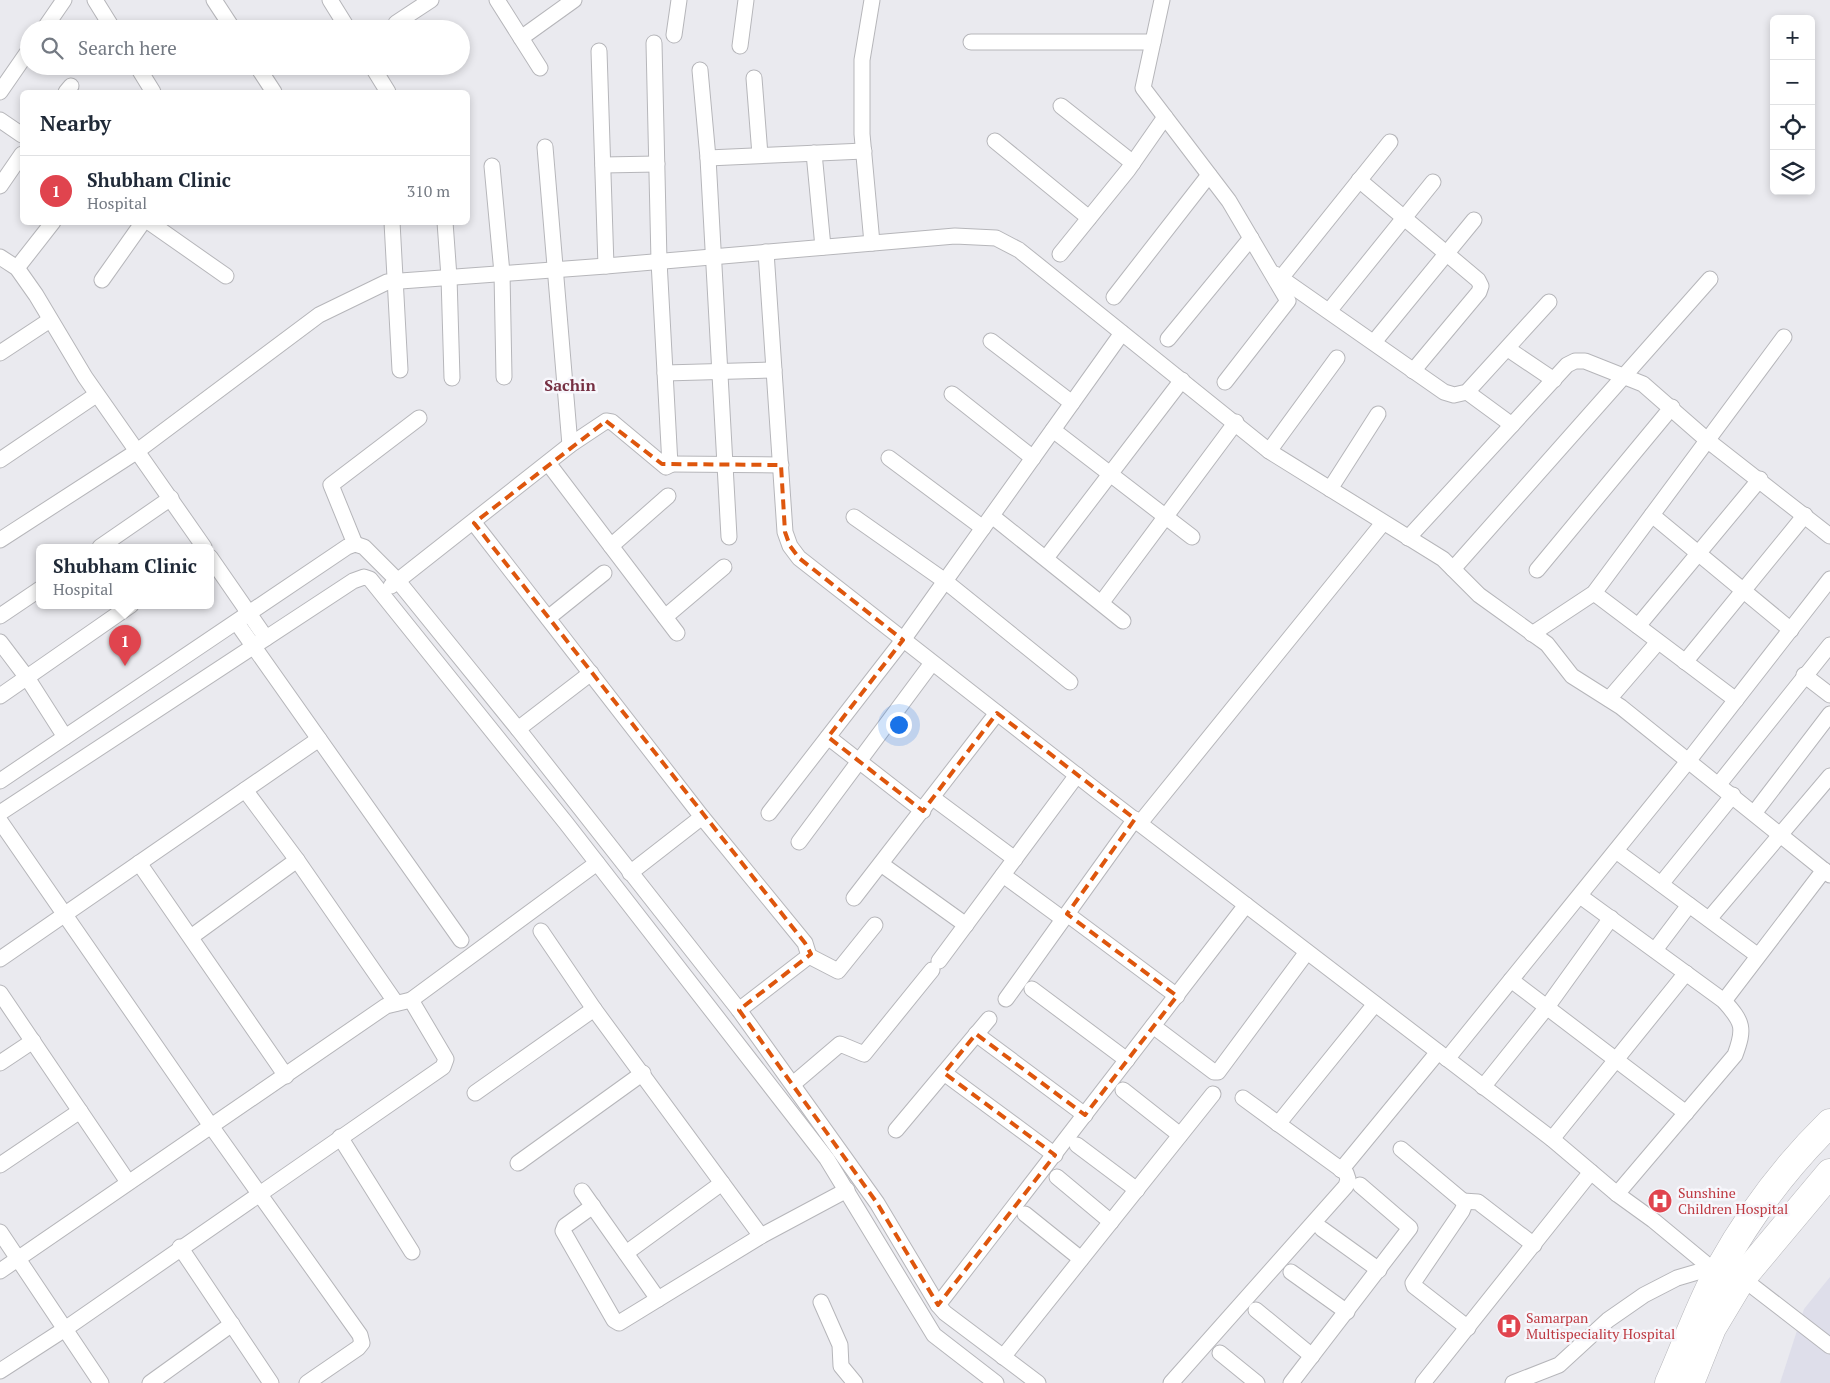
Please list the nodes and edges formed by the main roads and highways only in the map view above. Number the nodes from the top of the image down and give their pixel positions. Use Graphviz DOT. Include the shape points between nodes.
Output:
graph roads {
  1 [pos="1830,1123"];
  2 [pos="1826,1185"];
  3 [pos="1724,1272"];
  4 [pos="1669,1383"];
  5 [pos="1690,1383"];
  1 -- 3 [label="highway" via="1774,1183"];
  2 -- 3 [label="highway"];
  3 -- 4 [label="highway"];
  3 -- 5 [label="highway" via="1712,1328"];
}
